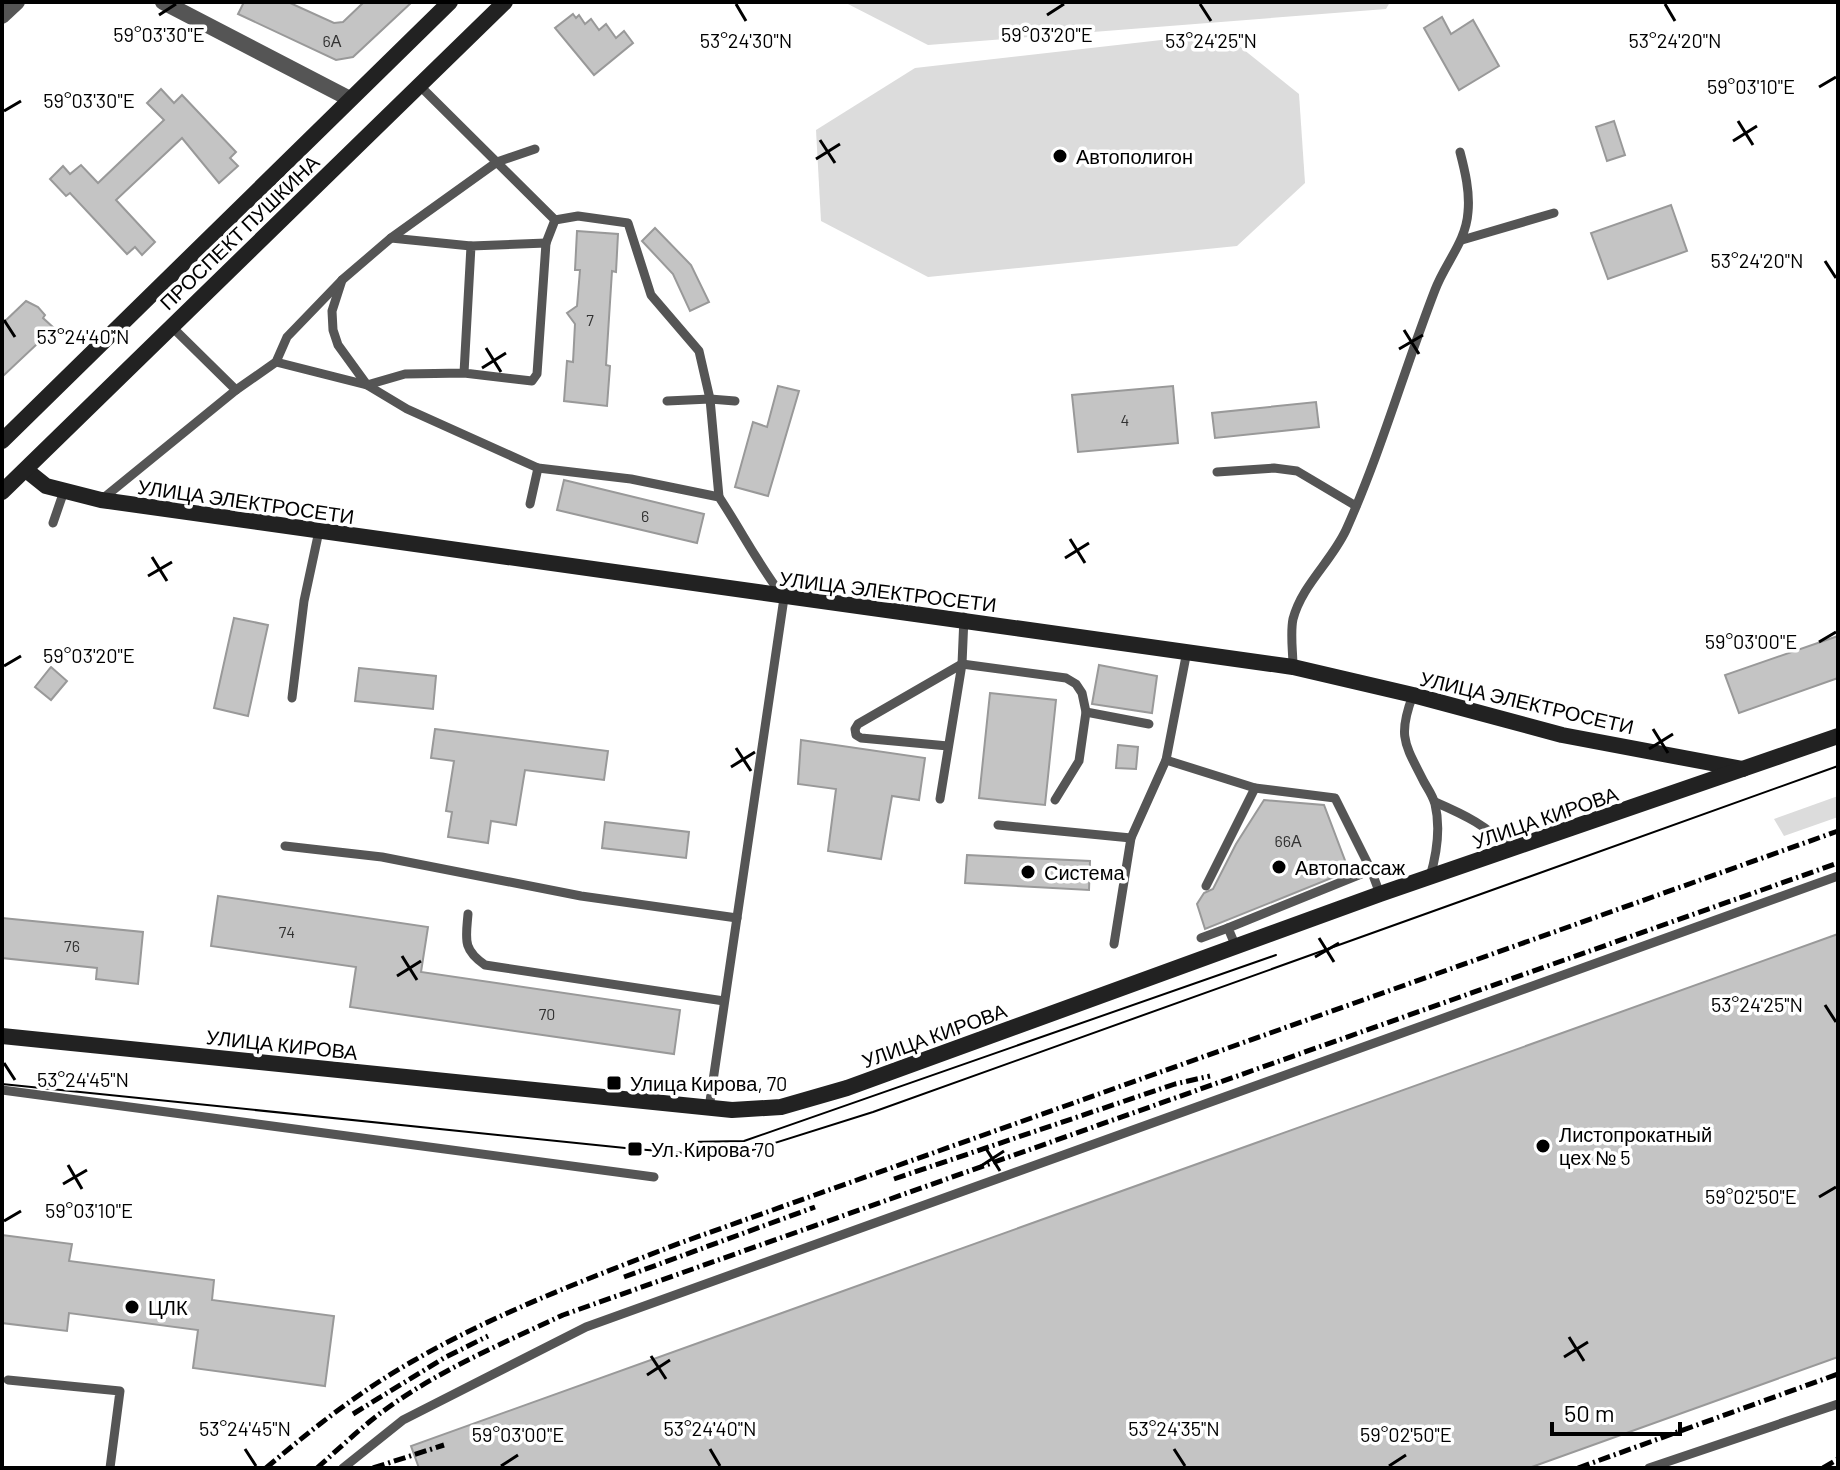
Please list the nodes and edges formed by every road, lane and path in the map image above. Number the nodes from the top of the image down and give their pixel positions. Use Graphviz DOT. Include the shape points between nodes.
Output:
graph roads {
  1 [pos="17,2"];
  2 [pos="163,2"];
  3 [pos="450,2"];
  4 [pos="505,2"];
  5 [pos="2,16"];
  6 [pos="420,86"];
  7 [pos="350,99"];
  8 [pos="535,149"];
  9 [pos="1460,152"];
  10 [pos="497,162"];
  11 [pos="1554,213"];
  12 [pos="555,220"];
  13 [pos="391,238"];
  14 [pos="1462,240"];
  15 [pos="546,243"];
  16 [pos="471,246"];
  17 [pos="342,280"];
  18 [pos="171,326"];
  19 [pos="276,362"];
  20 [pos="464,373"];
  21 [pos="367,385"];
  22 [pos="236,390"];
  23 [pos="710,399"];
  24 [pos="667,401"];
  25 [pos="735,401"];
  26 [pos="2,441"];
  27 [pos="538,468"];
  28 [pos="26,470"];
  29 [pos="1217,472"];
  30 [pos="64,491"];
  31 [pos="2,492"];
  32 [pos="719,497"];
  33 [pos="101,500"];
  34 [pos="530,504"];
  35 [pos="1356,506"];
  36 [pos="53,523"];
  37 [pos="319,531"];
  38 [pos="784,598"];
  39 [pos="964,618"];
  40 [pos="1187,651"];
  41 [pos="962,664"];
  42 [pos="1293,667"];
  43 [pos="1413,695"];
  44 [pos="292,698"];
  45 [pos="1086,712"];
  46 [pos="1149,724"];
  47 [pos="1838,736"];
  48 [pos="948,746"];
  49 [pos="1166,760"];
  50 [pos="1745,770"];
  51 [pos="1255,788"];
  52 [pos="940,799"];
  53 [pos="1055,800"];
  54 [pos="1435,802"];
  55 [pos="998,825"];
  56 [pos="1131,838"];
  57 [pos="285,846"];
  58 [pos="1510,850"];
  59 [pos="1371,870"];
  60 [pos="1838,876"];
  61 [pos="1430,877"];
  62 [pos="1206,886"];
  63 [pos="1380,894"];
  64 [pos="468,914"];
  65 [pos="737,918"];
  66 [pos="1228,928"];
  67 [pos="1201,938"];
  68 [pos="1114,944"];
  69 [pos="1236,947"];
  70 [pos="724,1001"];
  71 [pos="2,1036"];
  72 [pos="2,1090"];
  73 [pos="709,1108"];
  74 [pos="654,1177"];
  75 [pos="8,1380"];
  76 [pos="1838,1404"];
  77 [pos="110,1468"];
  78 [pos="343,1468"];
  79 [pos="1649,1468"];
  1 -- 5 [label="street"];
  2 -- 7 [label="street"];
  3 -- 7 [label="main road, ПРОСПЕКТ ПУШКИНА"];
  4 -- 6 [label="main road, ПРОСПЕКТ ПУШКИНА"];
  6 -- 10 [label="lane"];
  6 -- 18 [label="main road, ПРОСПЕКТ ПУШКИНА"];
  7 -- 26 [label="main road, ПРОСПЕКТ ПУШКИНА"];
  8 -- 10 [label="lane"];
  9 -- 14 [label="lane" via="1468,212"];
  10 -- 12 [label="lane"];
  10 -- 13 [label="lane"];
  11 -- 14 [label="lane"];
  12 -- 15 [label="lane"];
  12 -- 23 [label="lane" via="578,216 628,223 651,295 699,351"];
  13 -- 16 [label="lane"];
  13 -- 17 [label="lane"];
  14 -- 35 [label="lane" via="1436,286"];
  15 -- 16 [label="lane"];
  15 -- 20 [label="lane" via="536,377 528,381"];
  16 -- 20 [label="lane"];
  17 -- 19 [label="lane" via="287,337"];
  17 -- 21 [label="lane" via="332,311 333,330"];
  18 -- 22 [label="lane"];
  18 -- 28 [label="main road, ПРОСПЕКТ ПУШКИНА"];
  19 -- 21 [label="lane"];
  19 -- 22 [label="lane"];
  20 -- 21 [label="lane" via="405,374"];
  21 -- 27 [label="lane" via="407,409"];
  22 -- 33 [label="lane"];
  23 -- 24 [label="lane"];
  23 -- 25 [label="lane"];
  23 -- 32 [label="lane"];
  27 -- 32 [label="lane"];
  27 -- 34 [label="lane"];
  28 -- 30 [label="main road, УЛИЦА ЭЛЕКТРОСЕТИ" via="46,486"];
  28 -- 31 [label="main road, ПРОСПЕКТ ПУШКИНА"];
  29 -- 35 [label="lane" via="1297,471"];
  30 -- 33 [label="main road, УЛИЦА ЭЛЕКТРОСЕТИ"];
  30 -- 36 [label="lane"];
  32 -- 38 [label="lane"];
  33 -- 37 [label="main road, УЛИЦА ЭЛЕКТРОСЕТИ"];
  35 -- 42 [label="lane" via="1326,565 1303,593 1293,621"];
  37 -- 38 [label="main road, УЛИЦА ЭЛЕКТРОСЕТИ"];
  37 -- 44 [label="lane"];
  38 -- 39 [label="main road, УЛИЦА ЭЛЕКТРОСЕТИ"];
  38 -- 65 [label="lane"];
  39 -- 40 [label="main road, УЛИЦА ЭЛЕКТРОСЕТИ"];
  39 -- 41 [label="lane"];
  40 -- 42 [label="main road, УЛИЦА ЭЛЕКТРОСЕТИ"];
  40 -- 49 [label="lane"];
  41 -- 45 [label="lane" via="1066,678 1082,693"];
  41 -- 48 [label="lane"];
  41 -- 48 [label="lane" via="855,729 861,738"];
  42 -- 43 [label="main road, УЛИЦА ЭЛЕКТРОСЕТИ"];
  43 -- 50 [label="main road, УЛИЦА ЭЛЕКТРОСЕТИ" via="1562,735"];
  43 -- 54 [label="lane" via="1403,734"];
  45 -- 46 [label="lane"];
  45 -- 53 [label="lane" via="1079,761"];
  47 -- 50 [label="main road, УЛИЦА КИРОВА"];
  48 -- 52 [label="lane"];
  49 -- 51 [label="lane"];
  49 -- 56 [label="lane"];
  50 -- 58 [label="main road, УЛИЦА КИРОВА"];
  51 -- 59 [label="lane" via="1335,798"];
  51 -- 62 [label="lane"];
  54 -- 58 [label="lane" via="1474,819"];
  54 -- 61 [label="lane" via="1439,847"];
  55 -- 56 [label="lane"];
  56 -- 68 [label="lane"];
  57 -- 65 [label="lane" via="382,857 581,896"];
  58 -- 61 [label="main road, УЛИЦА КИРОВА"];
  59 -- 63 [label="lane"];
  59 -- 66 [label="lane"];
  60 -- 78 [label="lane" via="586,1327 403,1420"];
  61 -- 63 [label="main road, УЛИЦА КИРОВА"];
  63 -- 69 [label="main road, УЛИЦА КИРОВА"];
  64 -- 70 [label="lane" via="466,944 485,965"];
  65 -- 70 [label="lane"];
  66 -- 67 [label="lane"];
  66 -- 69 [label="lane"];
  69 -- 73 [label="main road, УЛИЦА КИРОВА" via="817,1098 754,1110"];
  70 -- 73 [label="lane"];
  71 -- 73 [label="main road, УЛИЦА КИРОВА"];
  72 -- 74 [label="lane"];
  75 -- 77 [label="lane" via="120,1391"];
  76 -- 79 [label="lane"];
}
